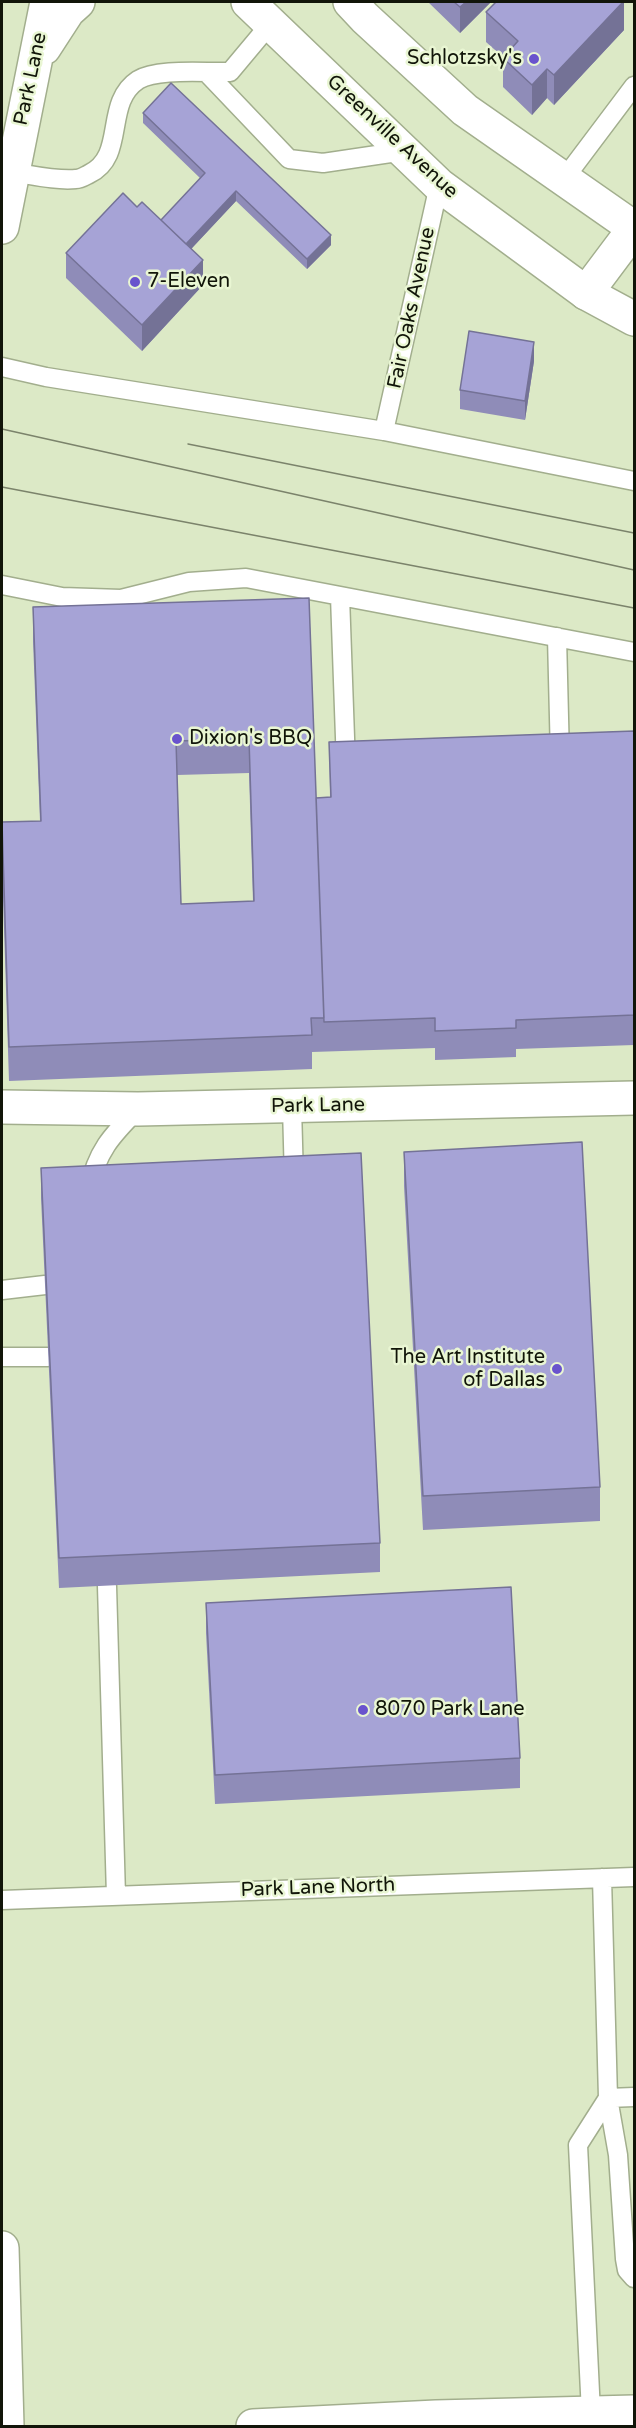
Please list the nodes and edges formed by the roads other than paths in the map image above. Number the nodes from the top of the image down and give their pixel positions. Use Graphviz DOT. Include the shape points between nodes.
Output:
graph roads {
  1 [pos="47,2"];
  2 [pos="78,2"];
  3 [pos="350,2"];
  4 [pos="260,12"];
  5 [pos="34,62"];
  6 [pos="207,73"];
  7 [pos="634,86"];
  8 [pos="404,151"];
  9 [pos="12,172"];
  10 [pos="564,179"];
  11 [pos="439,185"];
  12 [pos="2,227"];
  13 [pos="634,229"];
  14 [pos="586,293"];
  15 [pos="634,320"];
  16 [pos="2,367"];
  17 [pos="384,431"];
  18 [pos="634,481"];
  19 [pos="2,585"];
  20 [pos="340,596"];
  21 [pos="557,637"];
  22 [pos="634,652"];
  23 [pos="561,763"];
  24 [pos="346,771"];
  25 [pos="634,1098"];
  26 [pos="2,1107"];
  27 [pos="292,1107"];
  28 [pos="138,1109"];
  29 [pos="295,1186"];
  30 [pos="89,1194"];
  31 [pos="45,1285"];
  32 [pos="2,1290"];
  33 [pos="2,1357"];
  34 [pos="48,1357"];
  35 [pos="107,1586"];
  36 [pos="634,1877"];
  37 [pos="602,1878"];
  38 [pos="116,1896"];
  39 [pos="2,1900"];
  40 [pos="634,2097"];
  41 [pos="608,2098"];
  42 [pos="2,2247"];
  43 [pos="634,2278"];
  44 [pos="634,2412"];
  45 [pos="591,2413"];
  46 [pos="7,2427"];
  47 [pos="253,2427"];
  1 -- 5 [label="main road, Park Lane"];
  2 -- 5 [label="main road"];
  3 -- 10 [label="main road" via="465,110"];
  4 -- 6 [label="lane" via="230,72"];
  4 -- 8 [label="main road, Greenville Avenue"];
  5 -- 9 [label="main road, Park Lane"];
  6 -- 8 [label="lane" via="289,159 323,163"];
  6 -- 9 [label="lane" via="150,75 137,81 122,98 110,154 99,169 78,179"];
  7 -- 10 [label="lane"];
  8 -- 11 [label="main road, Greenville Avenue"];
  9 -- 12 [label="main road, Park Lane"];
  10 -- 13 [label="main road"];
  11 -- 14 [label="main road, Greenville Avenue"];
  11 -- 17 [label="lane, Fair Oaks Avenue"];
  13 -- 14 [label="main road"];
  14 -- 15 [label="main road, Greenville Avenue"];
  16 -- 17 [label="lane"];
  17 -- 18 [label="lane"];
  19 -- 20 [label="lane" via="62,597 122,599 189,582 246,578"];
  20 -- 21 [label="lane"];
  20 -- 24 [label="lane"];
  21 -- 22 [label="lane"];
  21 -- 23 [label="lane"];
  25 -- 27 [label="main road, Park Lane"];
  26 -- 28 [label="main road, Park Lane"];
  27 -- 28 [label="main road, Park Lane"];
  27 -- 29 [label="lane"];
  28 -- 30 [label="lane" via="113,1133 93,1167"];
  31 -- 32 [label="lane"];
  33 -- 34 [label="lane"];
  35 -- 38 [label="lane"];
  36 -- 37 [label="lane, Park Lane North"];
  37 -- 38 [label="lane, Park Lane North"];
  37 -- 41 [label="lane"];
  38 -- 39 [label="lane, Park Lane North"];
  40 -- 41 [label="lane"];
  41 -- 43 [label="lane" via="618,2155 625,2259"];
  41 -- 45 [label="lane" via="578,2145"];
  42 -- 46 [label="main road"];
  44 -- 45 [label="main road"];
  45 -- 47 [label="main road"];
}
